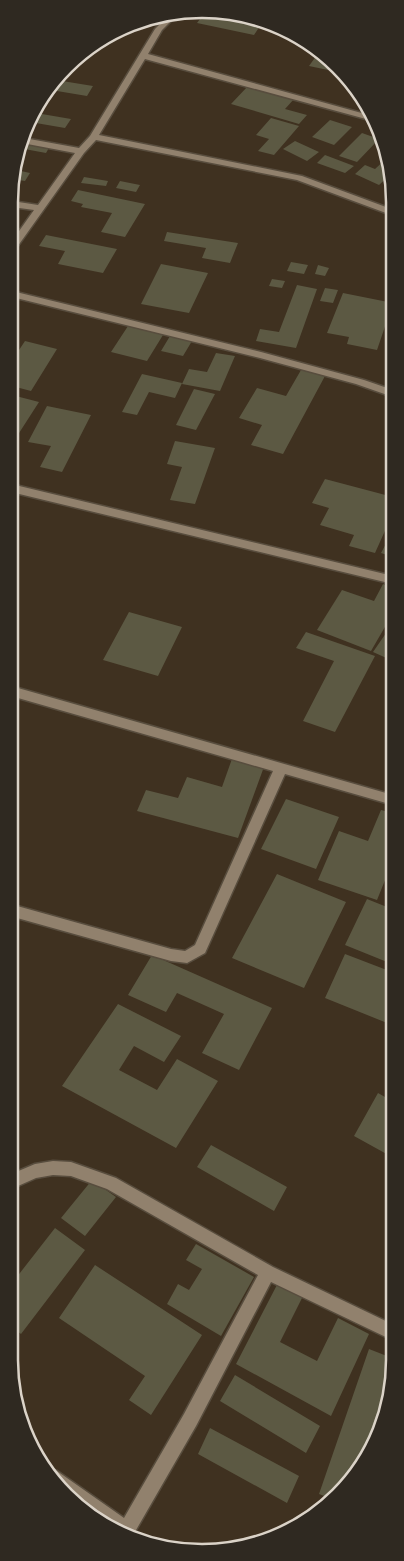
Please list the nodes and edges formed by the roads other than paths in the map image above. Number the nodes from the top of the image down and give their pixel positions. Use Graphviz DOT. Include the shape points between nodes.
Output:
graph roads {
  1 [pos="167,21"];
  2 [pos="144,56"];
  3 [pos="366,117"];
  4 [pos="94,137"];
  5 [pos="28,141"];
  6 [pos="81,151"];
  7 [pos="18,205"];
  8 [pos="39,208"];
  9 [pos="386,210"];
  10 [pos="18,239"];
  11 [pos="18,295"];
  12 [pos="386,391"];
  13 [pos="18,490"];
  14 [pos="386,578"];
  15 [pos="18,693"];
  16 [pos="281,768"];
  17 [pos="386,798"];
  18 [pos="18,912"];
  19 [pos="18,1179"];
  20 [pos="268,1272"];
  21 [pos="386,1329"];
  22 [pos="128,1527"];
  1 -- 2 [label="street"];
  2 -- 3 [label="street"];
  2 -- 4 [label="street"];
  4 -- 6 [label="street"];
  4 -- 9 [label="street" via="299,178"];
  5 -- 6 [label="street"];
  6 -- 8 [label="street"];
  7 -- 8 [label="street"];
  8 -- 10 [label="street"];
  11 -- 12 [label="street" via="261,355"];
  13 -- 14 [label="street"];
  15 -- 16 [label="street"];
  16 -- 17 [label="street"];
  16 -- 18 [label="street" via="200,950 187,957 171,955"];
  19 -- 20 [label="street" via="53,1168 71,1169 111,1183"];
  20 -- 21 [label="street"];
  20 -- 22 [label="street" via="190,1420"];
}
